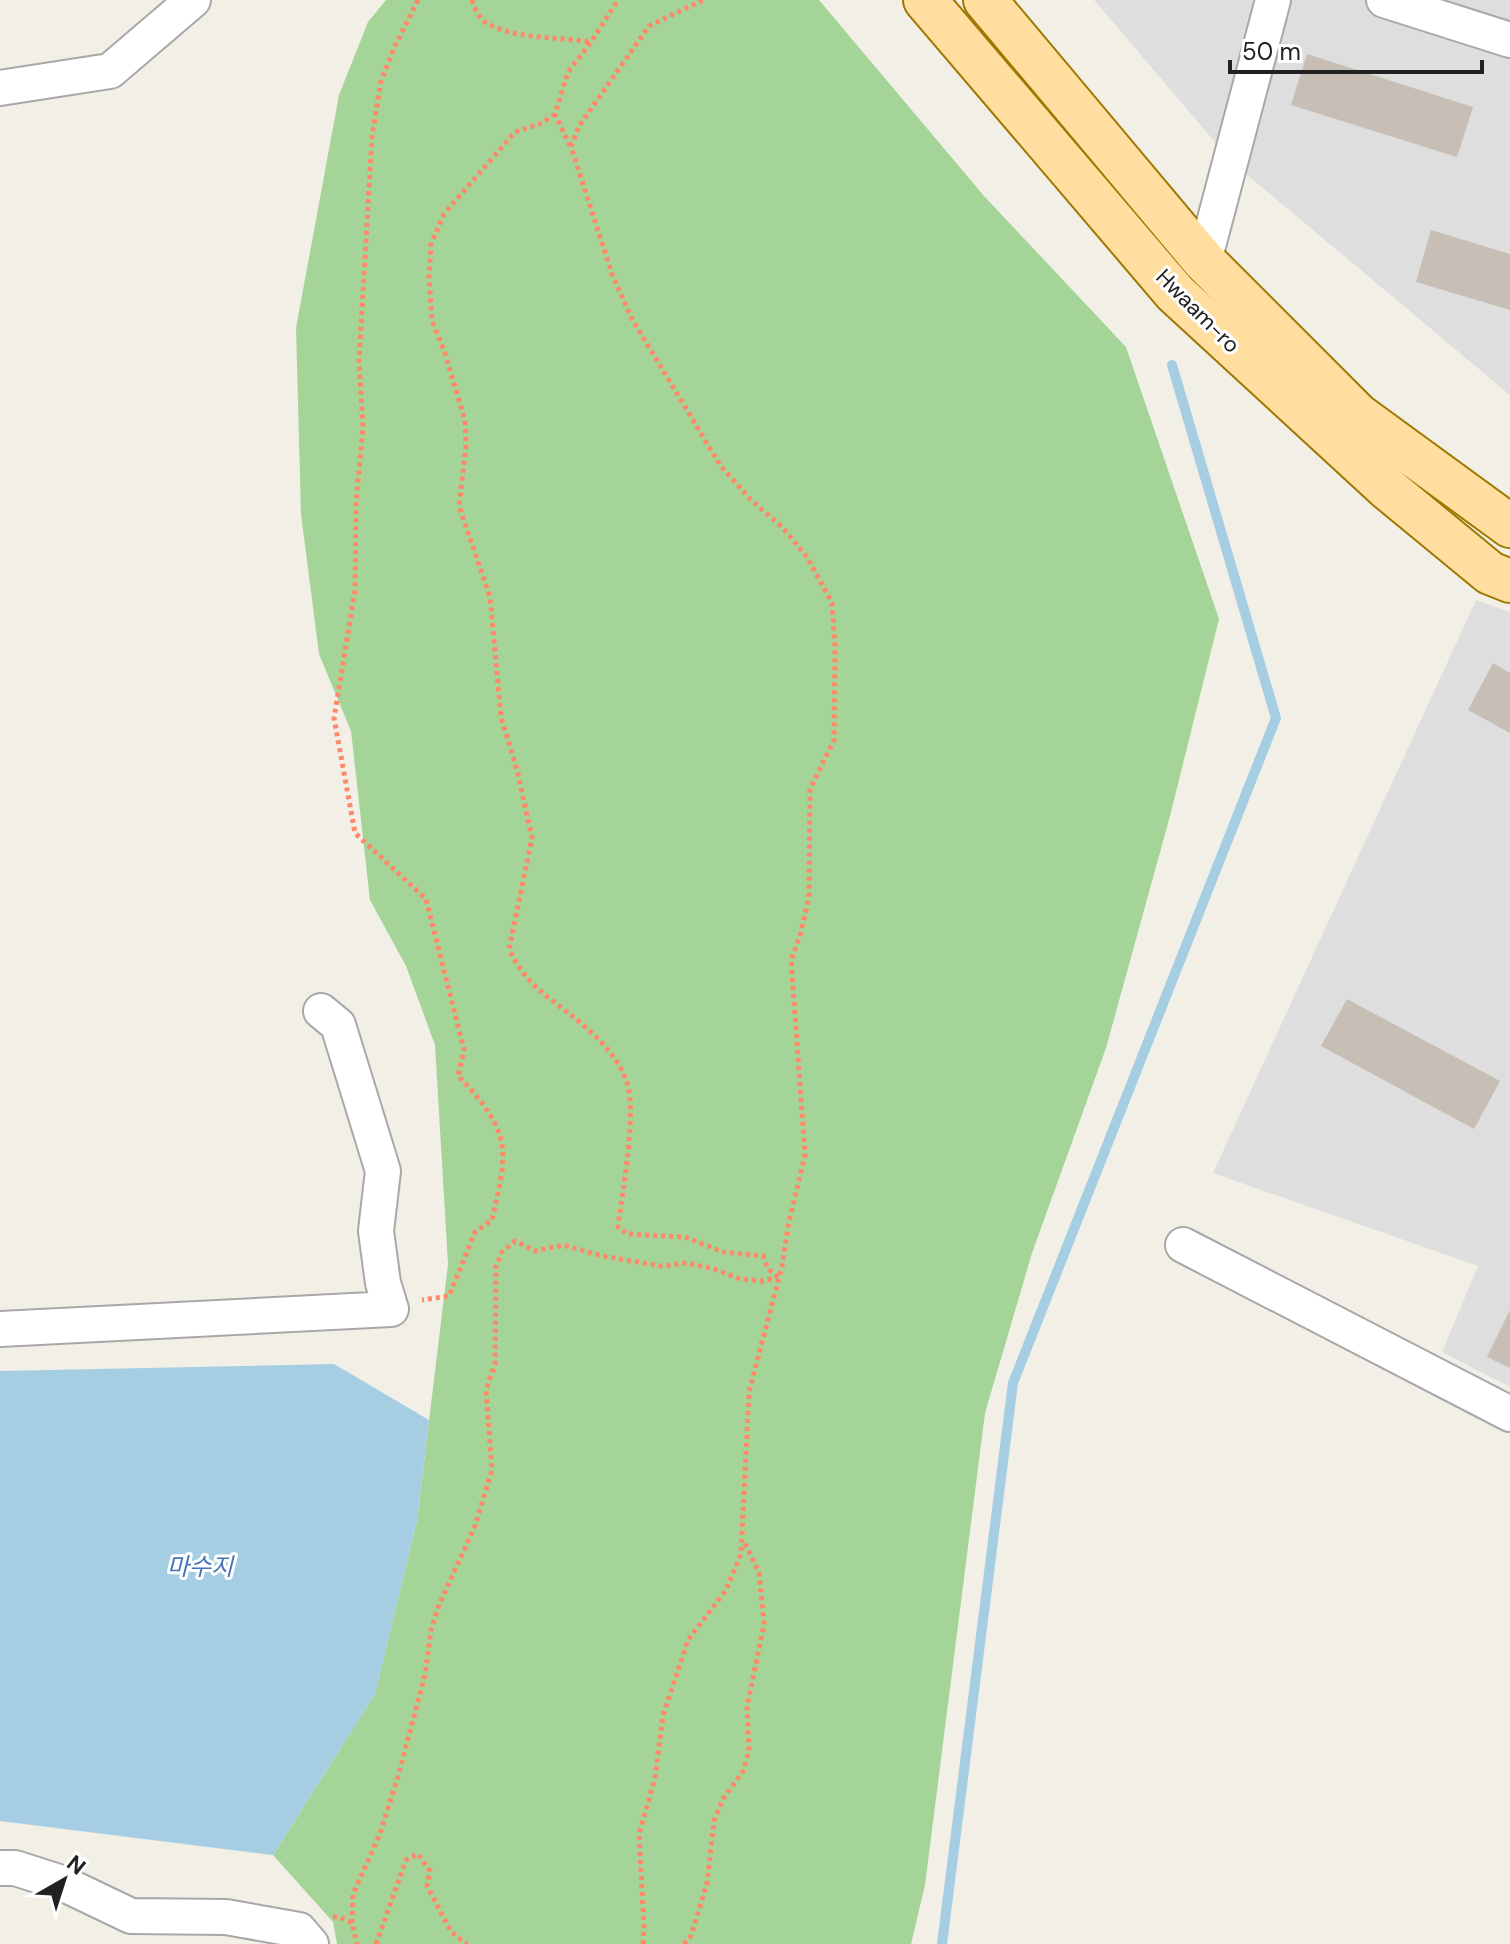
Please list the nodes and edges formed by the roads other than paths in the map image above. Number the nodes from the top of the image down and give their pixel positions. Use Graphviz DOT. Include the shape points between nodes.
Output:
graph roads {
  1 [pos="193,0"];
  2 [pos="925,0"];
  3 [pos="985,0"];
  4 [pos="1273,0"];
  5 [pos="1384,0"];
  6 [pos="1510,40"];
  7 [pos="0,88"];
  8 [pos="1204,261"];
  9 [pos="1510,526"];
  10 [pos="1510,581"];
  11 [pos="321,1011"];
  12 [pos="1183,1245"];
  13 [pos="0,1329"];
  14 [pos="1510,1414"];
  15 [pos="0,1868"];
  16 [pos="311,1944"];
  1 -- 7 [label="street" via="110,71"];
  2 -- 10 [label="main road, Hwaam-ro" via="1175,293 1388,489 1490,573"];
  3 -- 8 [label="main road, Hwaam-ro"];
  4 -- 8 [label="street"];
  5 -- 6 [label="street"];
  8 -- 9 [label="main road, Hwaam-ro" via="1358,415"];
  11 -- 13 [label="street" via="338,1025 383,1171 376,1231 391,1309"];
  12 -- 14 [label="street"];
  15 -- 16 [label="street" via="62,1883 131,1916 226,1917 299,1930"];
}
